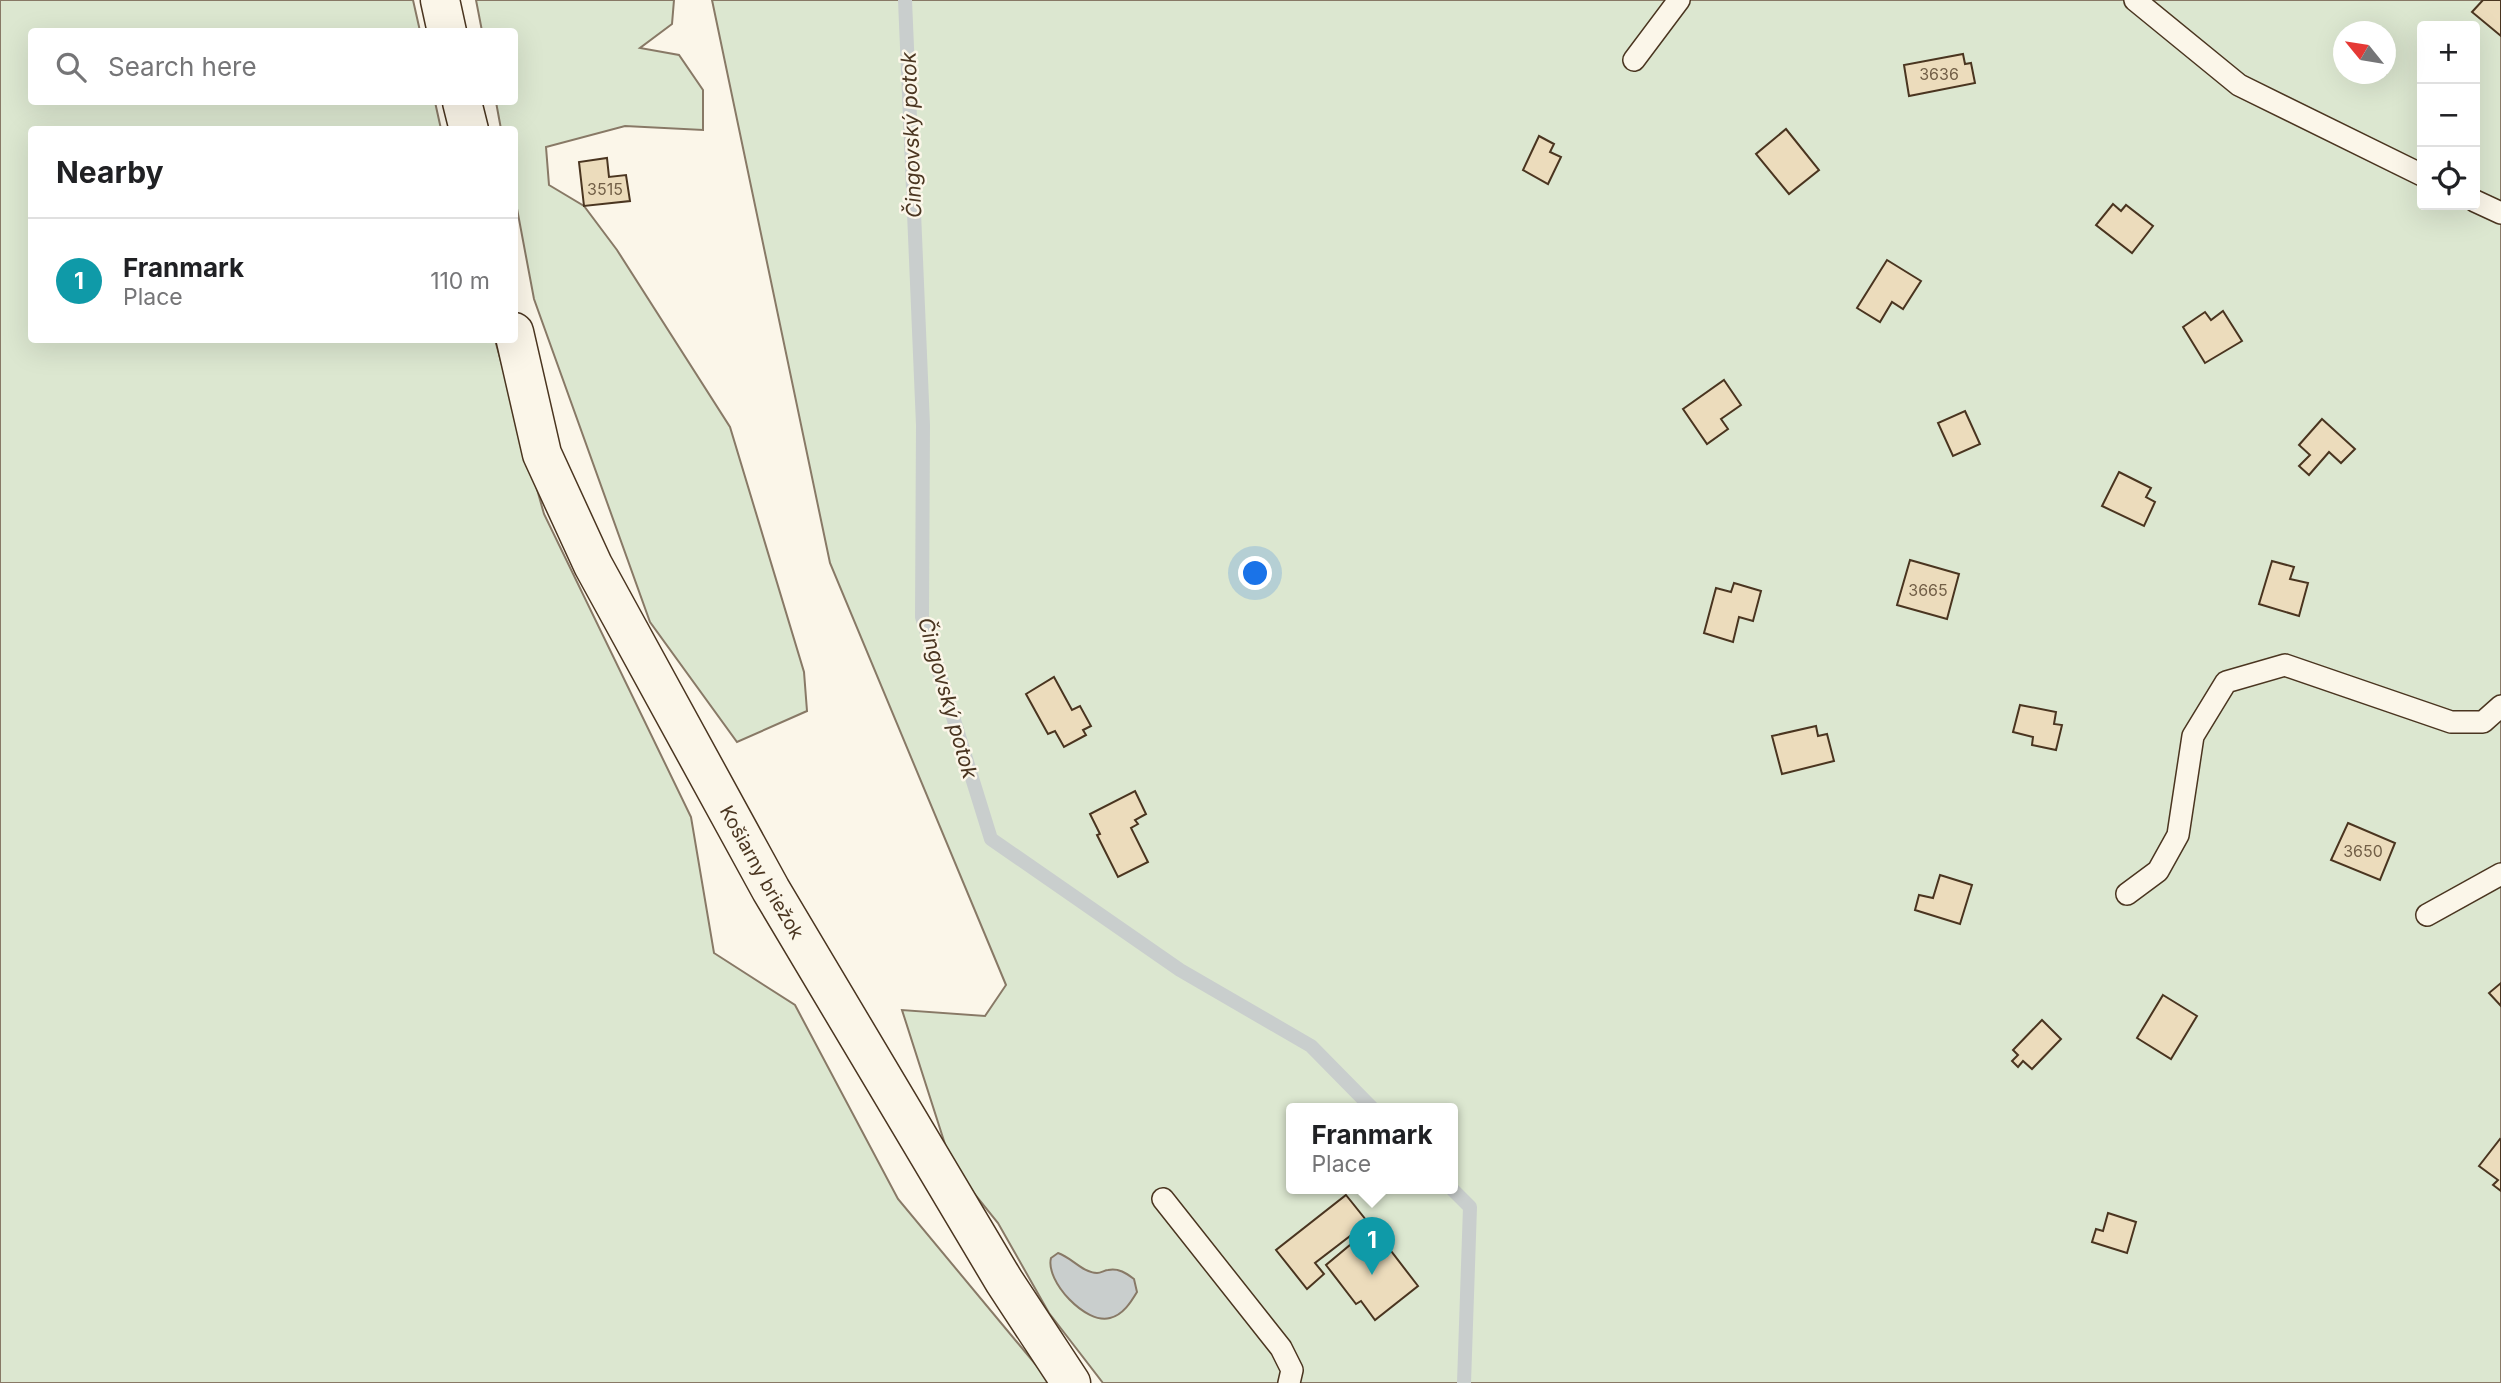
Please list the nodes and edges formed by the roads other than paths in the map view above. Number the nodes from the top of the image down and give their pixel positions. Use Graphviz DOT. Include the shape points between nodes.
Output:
graph roads {
  1 [pos="440,0"];
  2 [pos="1679,0"];
  3 [pos="2135,0"];
  4 [pos="446,28"];
  5 [pos="1634,60"];
  6 [pos="463,105"];
  7 [pos="468,126"];
  8 [pos="2417,173"];
  9 [pos="2480,204"];
  10 [pos="2501,214"];
  11 [pos="517,343"];
  12 [pos="2501,706"];
  13 [pos="2501,874"];
  14 [pos="2127,894"];
  15 [pos="2427,915"];
  16 [pos="1163,1199"];
  17 [pos="1072,1381"];
  18 [pos="1289,1383"];
  1 -- 4 [label="street"];
  2 -- 5 [label="lane"];
  3 -- 8 [label="lane" via="2239,85"];
  6 -- 7 [label="street"];
  9 -- 10 [label="lane"];
  11 -- 17 [label="street, Košiarny briežok" via="542,454 593,565 771,890 1004,1281"];
  12 -- 14 [label="lane" via="2483,722 2451,722 2285,665 2226,682 2193,736 2178,835 2158,871"];
  13 -- 15 [label="lane"];
  16 -- 18 [label="lane" via="1281,1348 1292,1370"];
}
